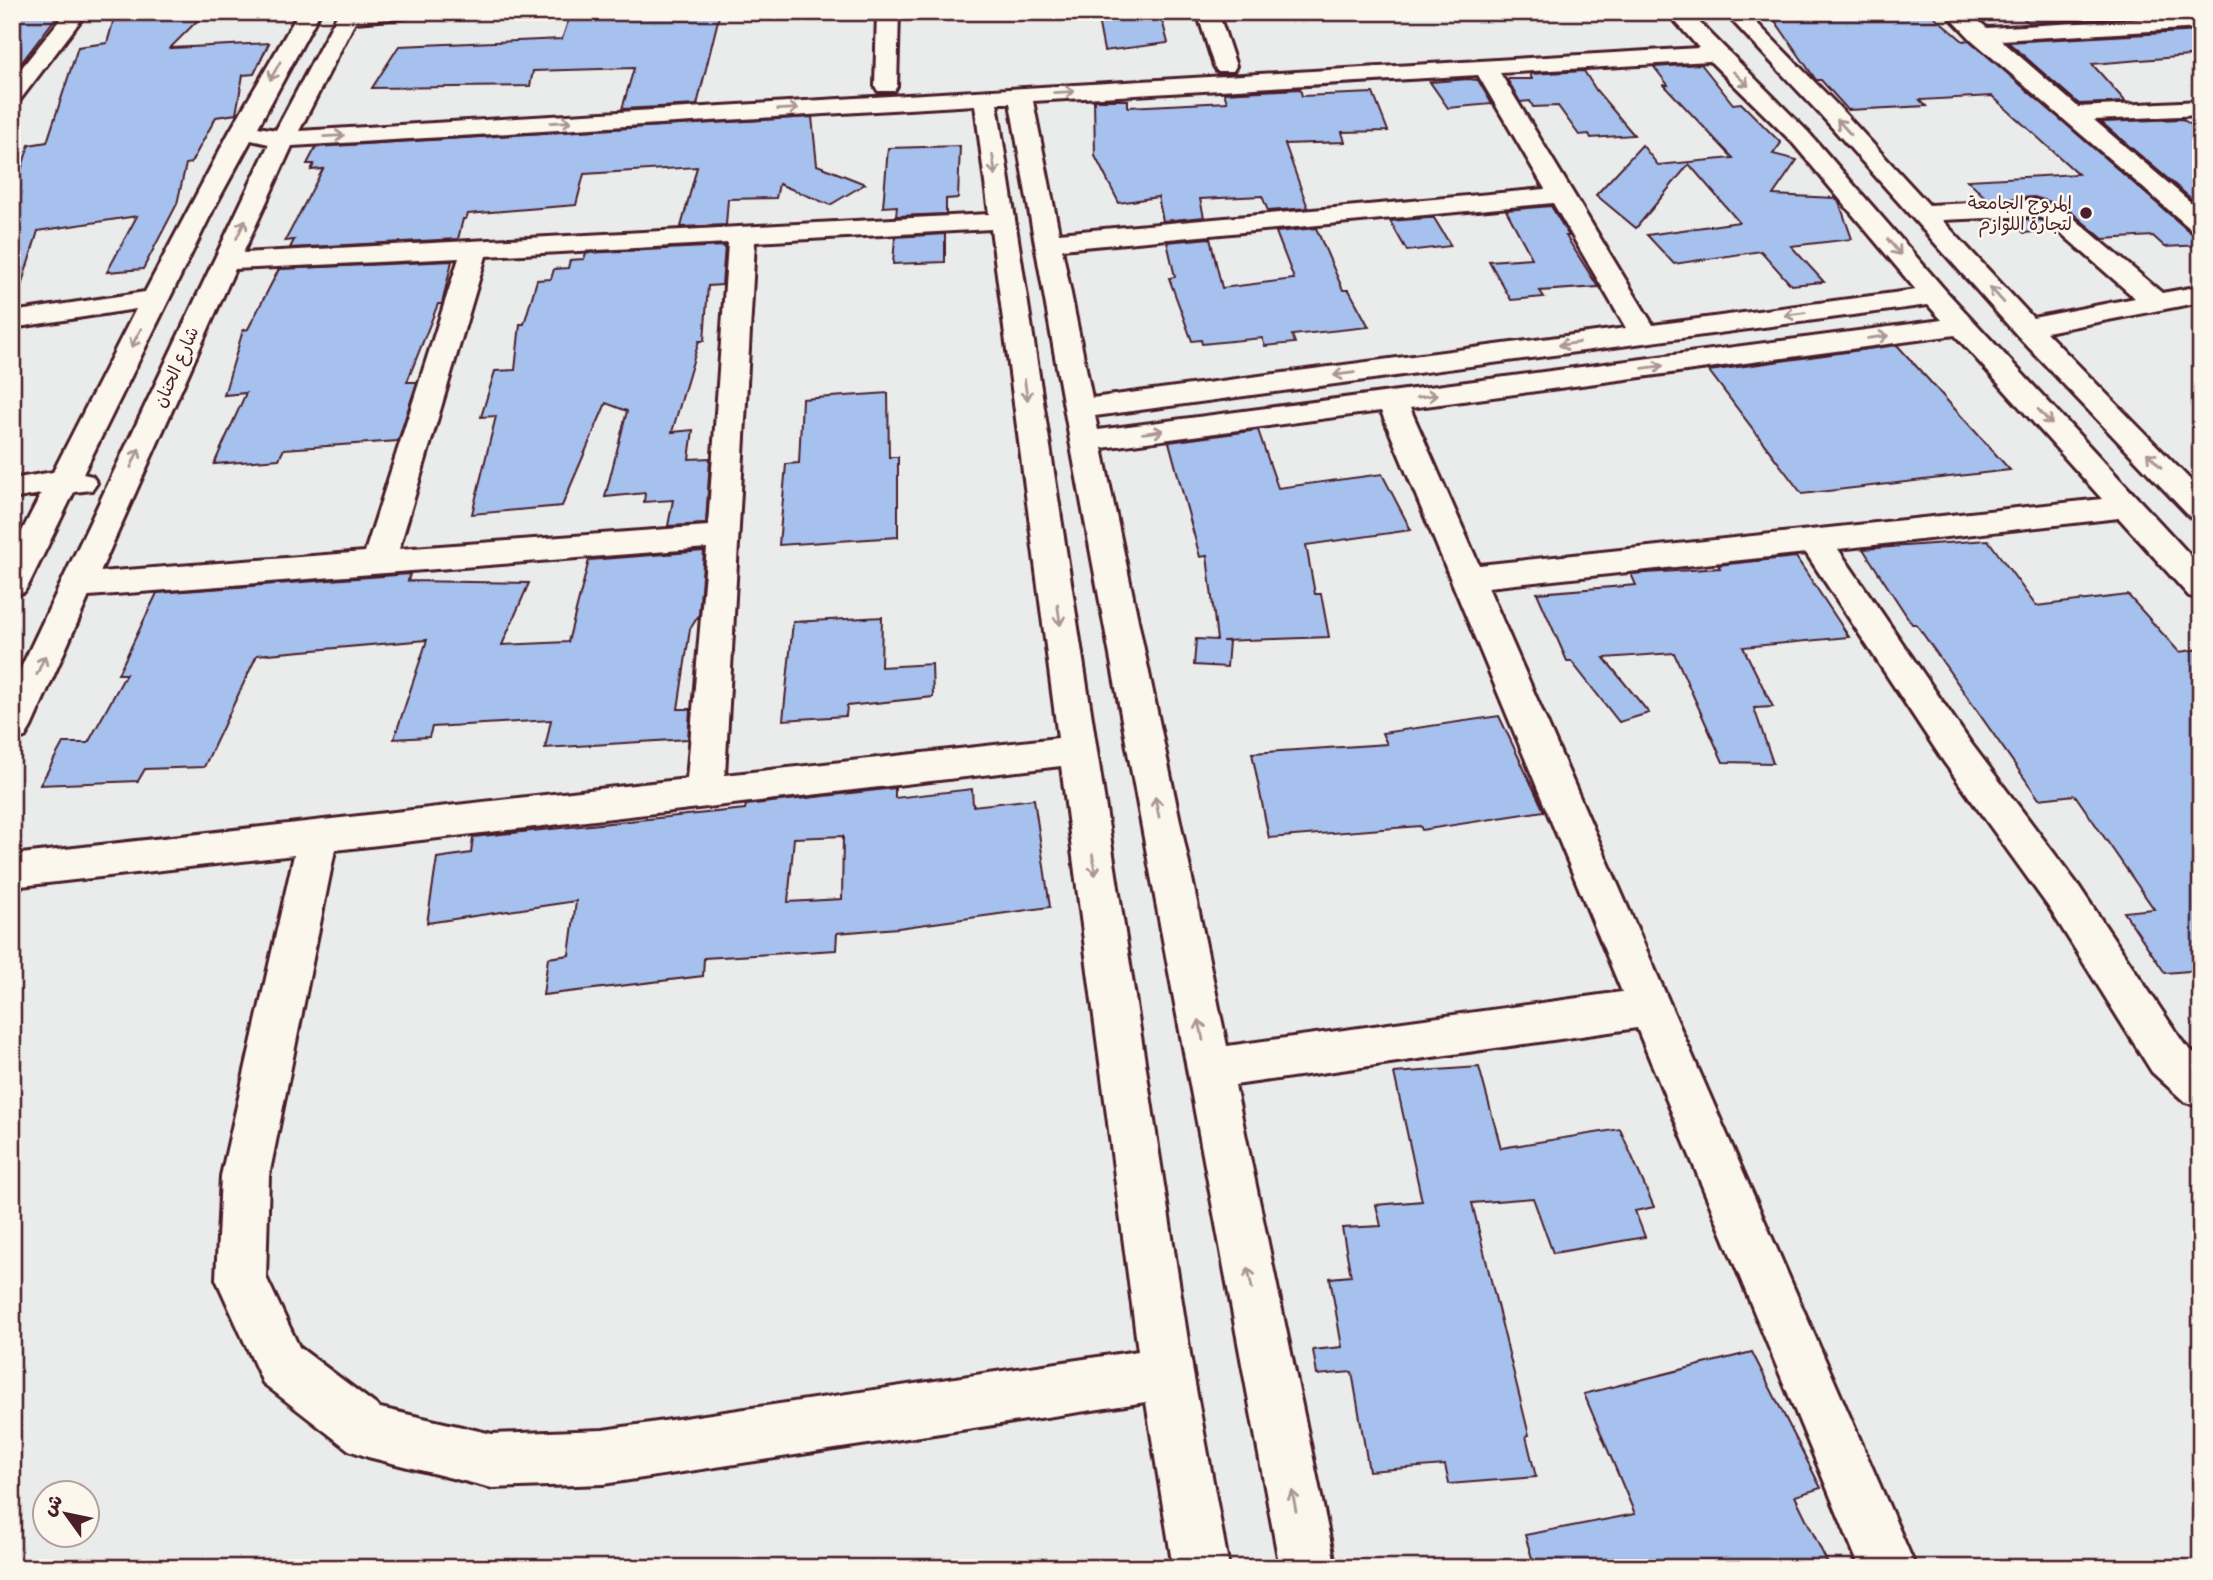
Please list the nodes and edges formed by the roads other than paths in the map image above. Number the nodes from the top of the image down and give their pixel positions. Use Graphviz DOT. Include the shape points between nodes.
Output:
graph roads {
  1 [pos="77,12"];
  2 [pos="310,12"];
  3 [pos="403,12"];
  4 [pos="888,12"];
  5 [pos="1207,12"];
  6 [pos="1677,12"];
  7 [pos="1734,12"];
  8 [pos="1955,12"];
  9 [pos="350,14"];
  10 [pos="2201,23"];
  11 [pos="1980,35"];
  12 [pos="1708,46"];
  13 [pos="1225,66"];
  14 [pos="1485,68"];
  15 [pos="886,86"];
  16 [pos="12,95"];
  17 [pos="1003,96"];
  18 [pos="2201,108"];
  19 [pos="2071,114"];
  20 [pos="289,128"];
  21 [pos="242,131"];
  22 [pos="1561,195"];
  23 [pos="1922,213"];
  24 [pos="1002,220"];
  25 [pos="2201,225"];
  26 [pos="742,234"];
  27 [pos="1048,242"];
  28 [pos="475,248"];
  29 [pos="225,262"];
  30 [pos="2201,294"];
  31 [pos="1935,296"];
  32 [pos="157,298"];
  33 [pos="2157,303"];
  34 [pos="12,320"];
  35 [pos="1963,326"];
  36 [pos="2026,328"];
  37 [pos="1644,334"];
  38 [pos="1392,401"];
  39 [pos="1082,425"];
  40 [pos="62,480"];
  41 [pos="121,488"];
  42 [pos="12,489"];
  43 [pos="2127,507"];
  44 [pos="2201,510"];
  45 [pos="44,519"];
  46 [pos="12,524"];
  47 [pos="724,536"];
  48 [pos="1815,541"];
  49 [pos="378,563"];
  50 [pos="1467,578"];
  51 [pos="12,584"];
  52 [pos="77,585"];
  53 [pos="2201,588"];
  54 [pos="12,727"];
  55 [pos="1078,750"];
  56 [pos="705,793"];
  57 [pos="318,837"];
  58 [pos="12,872"];
  59 [pos="1650,1007"];
  60 [pos="1208,1069"];
  61 [pos="2201,1087"];
  62 [pos="1167,1373"];
  63 [pos="1201,1568"];
  64 [pos="1308,1568"];
  65 [pos="1888,1568"];
  1 -- 16 [label="street"];
  2 -- 21 [label="street, one-way"];
  3 -- 9 [label="street"];
  4 -- 15 [label="street"];
  5 -- 13 [label="street"];
  6 -- 12 [label="street"];
  23 -- 7 [label="street, one-way"];
  8 -- 11 [label="street"];
  9 -- 20 [label="street, شارع الحنان"];
  10 -- 11 [label="street"];
  11 -- 19 [label="street"];
  12 -- 13 [label="street"];
  12 -- 14 [label="street"];
  12 -- 31 [label="street, one-way" via="1800,137"];
  13 -- 15 [label="street"];
  17 -- 14 [label="street, one-way"];
  14 -- 22 [label="street"];
  15 -- 20 [label="street"];
  20 -- 17 [label="street, one-way"];
  17 -- 24 [label="street, one-way"];
  17 -- 27 [label="street"];
  18 -- 19 [label="street"];
  19 -- 25 [label="street"];
  20 -- 21 [label="street"];
  29 -- 20 [label="street, شارع الحنان, one-way"];
  21 -- 32 [label="street"];
  22 -- 27 [label="street"];
  22 -- 37 [label="street"];
  23 -- 33 [label="street" via="2034,208 2054,214"];
  36 -- 23 [label="street, one-way"];
  24 -- 26 [label="street"];
  24 -- 55 [label="street, one-way"];
  26 -- 28 [label="street"];
  26 -- 47 [label="street"];
  27 -- 39 [label="street"];
  28 -- 29 [label="street"];
  28 -- 49 [label="street"];
  41 -- 29 [label="street, شارع الحنان, one-way"];
  30 -- 33 [label="street"];
  31 -- 35 [label="street"];
  31 -- 37 [label="street, one-way"];
  32 -- 34 [label="street"];
  32 -- 40 [label="street, one-way"];
  33 -- 36 [label="street"];
  38 -- 35 [label="street, one-way"];
  35 -- 43 [label="street, one-way"];
  44 -- 36 [label="street, one-way"];
  37 -- 39 [label="street, one-way"];
  39 -- 38 [label="street, one-way"];
  38 -- 50 [label="street"];
  60 -- 39 [label="street, one-way"];
  40 -- 41 [label="street"];
  40 -- 42 [label="street"];
  40 -- 45 [label="street"];
  41 -- 45 [label="street"];
  41 -- 52 [label="street, شارع الحنان"];
  43 -- 48 [label="street"];
  43 -- 53 [label="street"];
  45 -- 46 [label="street"];
  45 -- 51 [label="street"];
  47 -- 49 [label="street"];
  47 -- 56 [label="street"];
  48 -- 50 [label="street"];
  48 -- 61 [label="street" via="1957,752 2064,897 2168,1058"];
  49 -- 52 [label="street"];
  50 -- 59 [label="street"];
  54 -- 52 [label="street, شارع الحنان, one-way"];
  55 -- 56 [label="street"];
  55 -- 62 [label="street, one-way"];
  56 -- 57 [label="street"];
  57 -- 58 [label="street"];
  57 -- 62 [label="street" via="245,1176 242,1279 281,1366 368,1431 492,1461 603,1457"];
  59 -- 60 [label="street"];
  59 -- 65 [label="street"];
  64 -- 60 [label="street, one-way"];
  62 -- 63 [label="street"];
}
